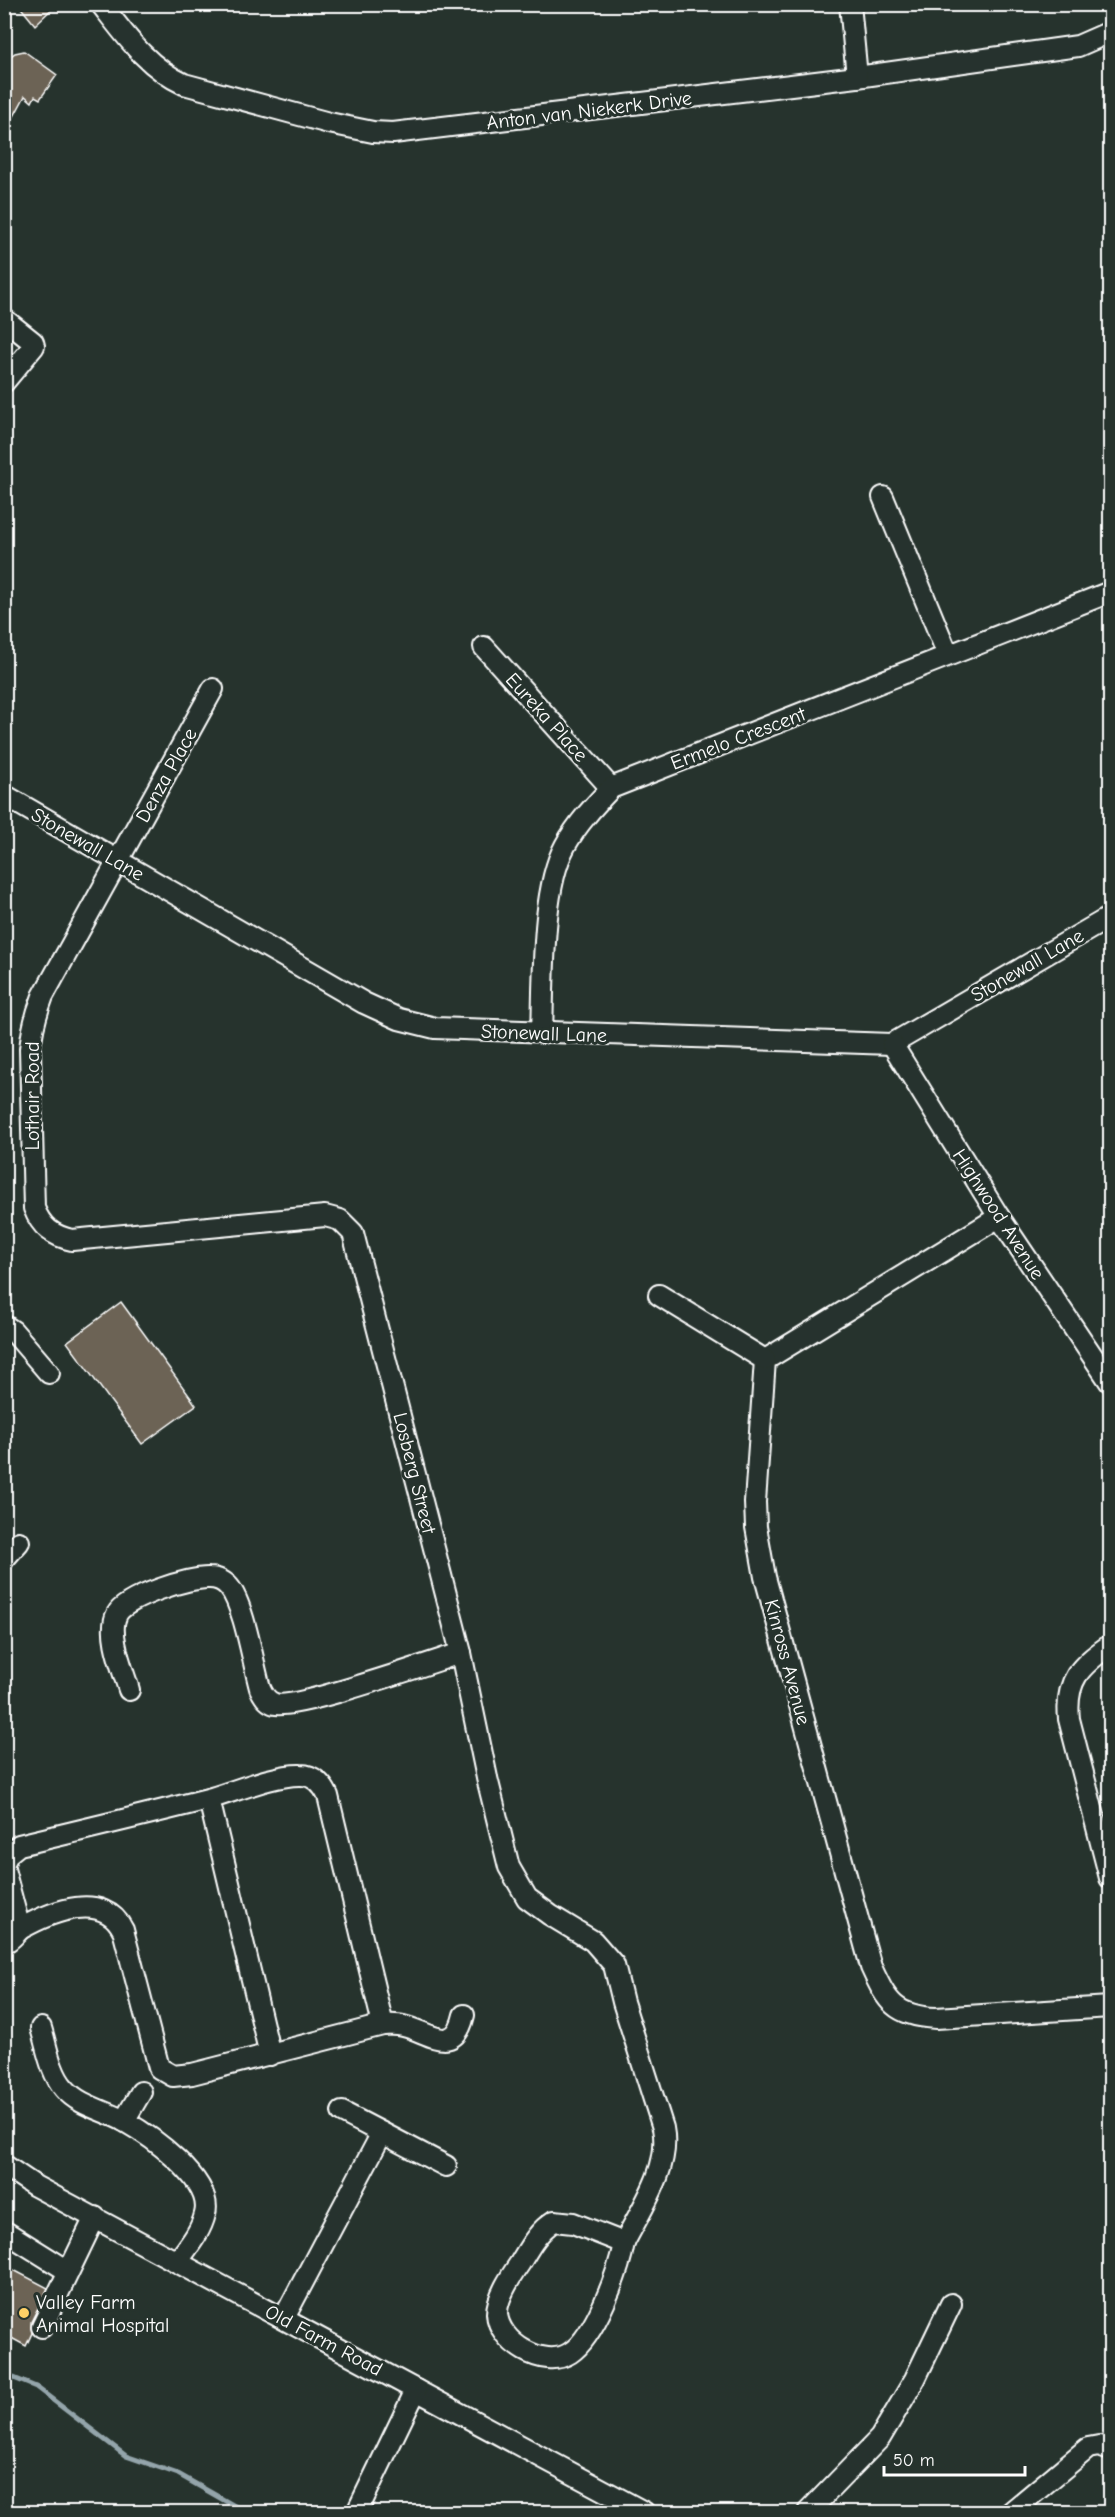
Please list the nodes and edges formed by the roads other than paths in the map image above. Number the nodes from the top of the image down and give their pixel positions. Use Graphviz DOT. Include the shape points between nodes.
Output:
graph roads {
  1 [pos="101,4"];
  2 [pos="850,4"];
  3 [pos="1110,32"];
  4 [pos="857,76"];
  5 [pos="4,319"];
  6 [pos="4,382"];
  7 [pos="883,496"];
  8 [pos="1110,592"];
  9 [pos="484,646"];
  10 [pos="948,655"];
  11 [pos="213,689"];
  12 [pos="611,788"];
  13 [pos="4,795"];
  14 [pos="118,862"];
  15 [pos="1110,917"];
  16 [pos="542,1034"];
  17 [pos="892,1044"];
  18 [pos="999,1217"];
  19 [pos="56,1236"];
  20 [pos="659,1294"];
  21 [pos="4,1325"];
  22 [pos="765,1360"];
  23 [pos="49,1372"];
  24 [pos="1110,1382"];
  25 [pos="19,1542"];
  26 [pos="4,1559"];
  27 [pos="1110,1645"];
  28 [pos="461,1653"];
  29 [pos="129,1690"];
  30 [pos="209,1799"];
  31 [pos="4,1862"];
  32 [pos="4,1869"];
  33 [pos="1110,1878"];
  34 [pos="20,1929"];
  35 [pos="4,1943"];
  36 [pos="1110,2007"];
  37 [pos="464,2015"];
  38 [pos="383,2025"];
  39 [pos="42,2028"];
  40 [pos="270,2055"];
  41 [pos="141,2092"];
  42 [pos="342,2112"];
  43 [pos="124,2121"];
  44 [pos="382,2133"];
  45 [pos="4,2165"];
  46 [pos="446,2166"];
  47 [pos="95,2217"];
  48 [pos="4,2231"];
  49 [pos="624,2243"];
  50 [pos="177,2262"];
  51 [pos="68,2271"];
  52 [pos="951,2304"];
  53 [pos="284,2318"];
  54 [pos="42,2327"];
  55 [pos="416,2390"];
  56 [pos="1110,2450"];
  57 [pos="357,2512"];
  58 [pos="644,2512"];
  59 [pos="808,2512"];
  60 [pos="1011,2512"];
  1 -- 4 [label="street, Anton van Niekerk Drive" via="138,52 167,76 373,132 448,128"];
  2 -- 4 [label="street"];
  3 -- 4 [label="street, Anton van Niekerk Drive" via="1078,46"];
  5 -- 6 [label="street" via="34,346"];
  7 -- 10 [label="street"];
  8 -- 10 [label="street, Ermelo Crescent"];
  9 -- 12 [label="street, Eureka Place"];
  10 -- 12 [label="street, Ermelo Crescent"];
  11 -- 14 [label="street, Denza Place"];
  12 -- 16 [label="street, Ermelo Crescent" via="565,847 551,886"];
  13 -- 14 [label="street, Stonewall Lane"];
  14 -- 16 [label="street, Stonewall Lane" via="363,1003 399,1019 435,1028"];
  14 -- 19 [label="street, Lothair Road" via="43,996 32,1029 34,1208 41,1223"];
  15 -- 17 [label="street, Stonewall Lane"];
  16 -- 17 [label="street, Stonewall Lane"];
  17 -- 18 [label="street, Highwood Avenue"];
  18 -- 22 [label="street"];
  18 -- 24 [label="street, Highwood Avenue"];
  19 -- 28 [label="street, Losberg Street" via="87,1240 325,1216 348,1226 356,1242"];
  20 -- 22 [label="street"];
  21 -- 23 [label="street"];
  22 -- 36 [label="street, Kinross Avenue" via="755,1502 760,1554 871,1967 884,1994 894,2007 922,2018"];
  25 -- 26 [label="street"];
  27 -- 33 [label="street" via="1079,1671 1069,1690 1067,1705"];
  28 -- 29 [label="street" via="305,1701 276,1705 264,1697 260,1688 234,1594 220,1580 204,1578 140,1596 117,1614 113,1626"];
  28 -- 49 [label="street, Losberg Street" via="487,1778 513,1876 528,1898 593,1941 614,1965 663,2128 665,2150 656,2178"];
  30 -- 31 [label="street" via="20,1845"];
  30 -- 38 [label="street" via="304,1774 325,1789"];
  30 -- 40 [label="street"];
  32 -- 34 [label="street"];
  34 -- 35 [label="street"];
  34 -- 40 [label="street" via="76,1908 99,1908 113,1916 129,1949 157,2063 166,2073 184,2076"];
  37 -- 38 [label="street" via="460,2028 443,2040 403,2026"];
  38 -- 40 [label="street"];
  39 -- 43 [label="street" via="62,2086 79,2101"];
  41 -- 43 [label="street"];
  42 -- 44 [label="street"];
  43 -- 50 [label="street" via="172,2155 203,2196 206,2208 202,2221"];
  44 -- 46 [label="street"];
  44 -- 53 [label="street"];
  45 -- 47 [label="street, Old Farm Road"];
  47 -- 50 [label="street, Old Farm Road"];
  47 -- 51 [label="street"];
  48 -- 51 [label="street"];
  49 -- 49 [label="street" via="573,2223 554,2221 547,2225 519,2264 498,2305 498,2321 505,2335 537,2355 556,2357 573,2351 602,2304"];
  50 -- 53 [label="street, Old Farm Road"];
  51 -- 54 [label="street"];
  52 -- 59 [label="street" via="915,2379 880,2438"];
  53 -- 55 [label="street, Old Farm Road"];
  55 -- 57 [label="street"];
  55 -- 58 [label="street, Old Farm Road"];
  56 -- 60 [label="street" via="1088,2448"];
}
